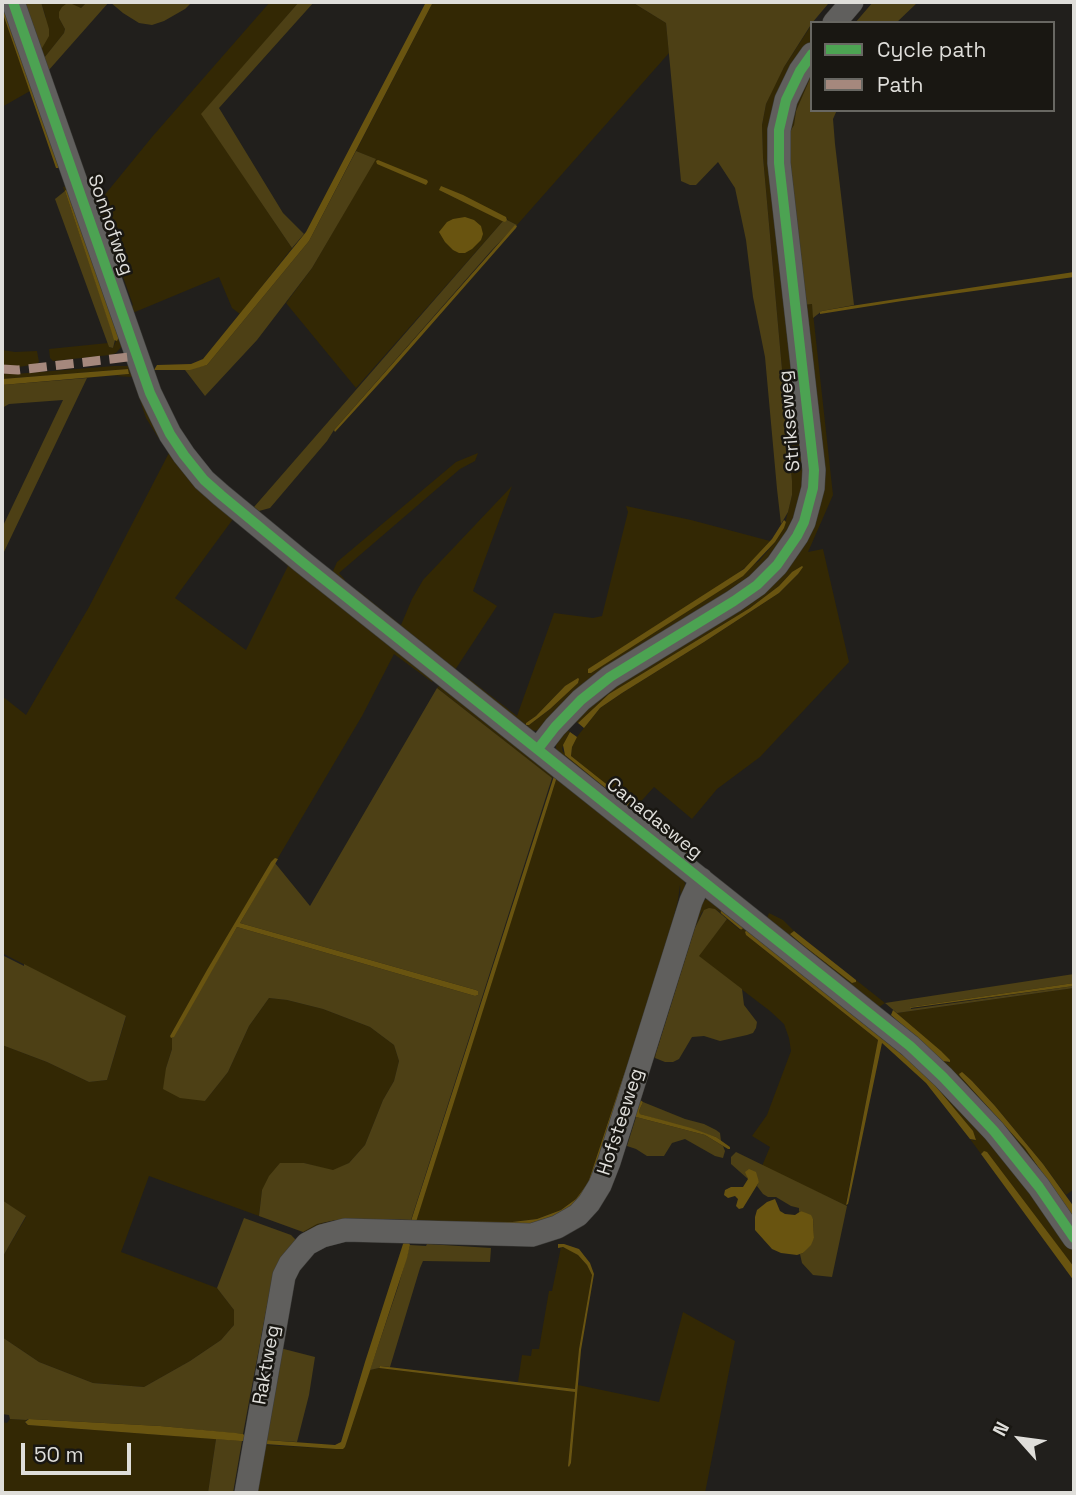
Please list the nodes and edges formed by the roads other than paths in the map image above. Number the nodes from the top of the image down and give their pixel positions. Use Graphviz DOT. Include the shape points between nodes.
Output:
graph roads {
  1 [pos="13,2"];
  2 [pos="852,2"];
  3 [pos="836,21"];
  4 [pos="810,57"];
  5 [pos="184,455"];
  6 [pos="538,749"];
  7 [pos="701,879"];
  8 [pos="1074,1238"];
  9 [pos="307,1244"];
  10 [pos="246,1493"];
  1 -- 5 [label="street, Sonhofweg" via="141,369 160,415"];
  2 -- 3 [label="street"];
  4 -- 6 [label="street, Strikseweg" via="786,100 779,130 814,470 803,522 777,565 757,585 610,677 582,700"];
  5 -- 6 [label="street, Canadasweg" via="204,480 243,513"];
  6 -- 7 [label="street, Canadasweg"];
  7 -- 8 [label="street, Canadasweg" via="943,1077 994,1131"];
  7 -- 9 [label="street, Hofsteeweg" via="605,1174 578,1215 532,1235 345,1230"];
  9 -- 10 [label="street, Raktweg" via="284,1276"];
}
